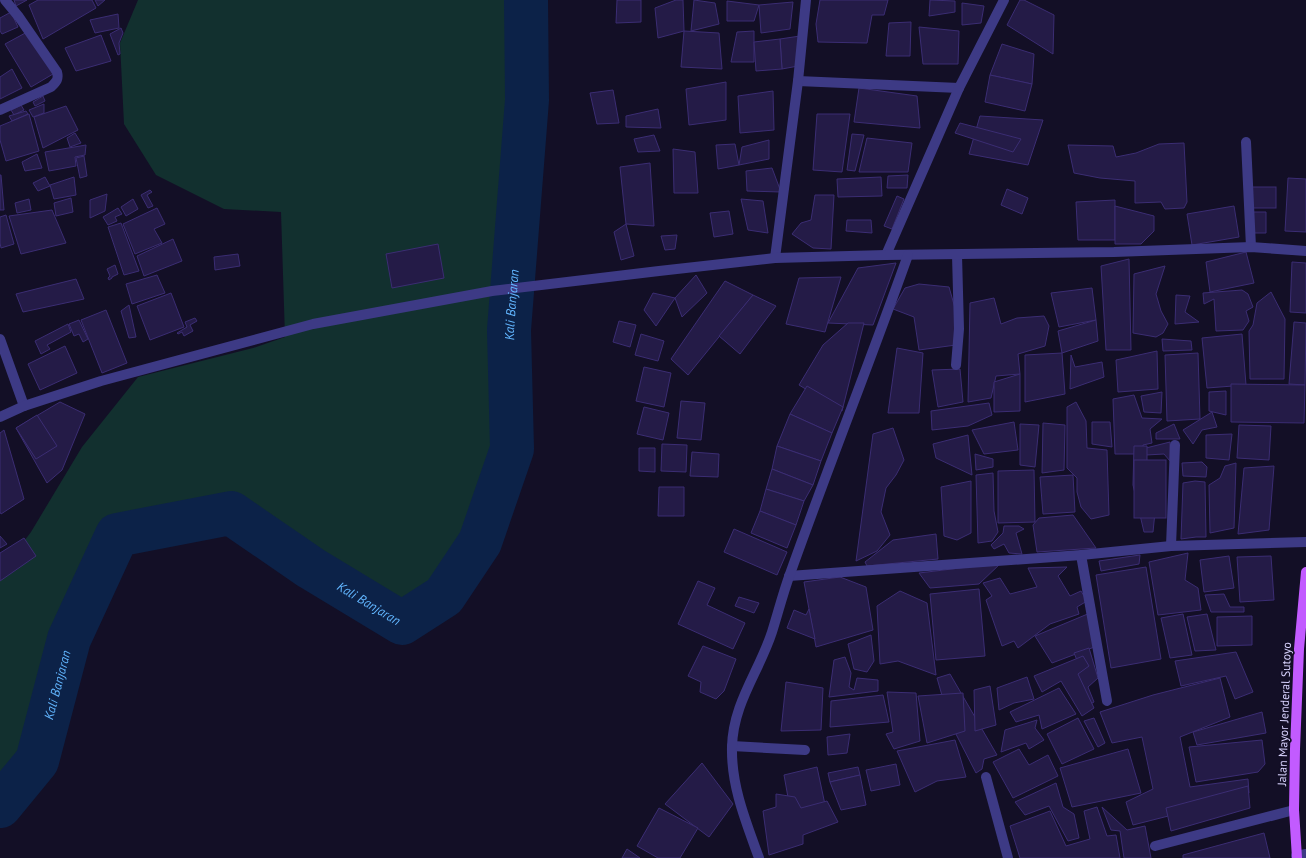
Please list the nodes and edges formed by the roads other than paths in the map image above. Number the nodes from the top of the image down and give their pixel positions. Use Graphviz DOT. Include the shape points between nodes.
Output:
graph roads {
  1 [pos="5,0"];
  2 [pos="806,0"];
  3 [pos="1004,0"];
  4 [pos="798,81"];
  5 [pos="959,88"];
  6 [pos="0,110"];
  7 [pos="1246,142"];
  8 [pos="1251,247"];
  9 [pos="1306,251"];
  10 [pos="957,254"];
  11 [pos="886,255"];
  12 [pos="908,255"];
  13 [pos="775,258"];
  14 [pos="0,339"];
  15 [pos="956,365"];
  16 [pos="24,406"];
  17 [pos="0,417"];
  18 [pos="1175,445"];
  19 [pos="1306,542"];
  20 [pos="1171,546"];
  21 [pos="1081,554"];
  22 [pos="1306,572"];
  23 [pos="789,576"];
  24 [pos="1107,701"];
  25 [pos="732,746"];
  26 [pos="805,750"];
  27 [pos="986,778"];
  28 [pos="1294,810"];
  29 [pos="1155,846"];
  30 [pos="1300,856"];
  31 [pos="759,858"];
  32 [pos="1008,858"];
  1 -- 6 [label="street" via="49,60 58,77 51,87"];
  2 -- 4 [label="street"];
  3 -- 5 [label="street"];
  4 -- 5 [label="street"];
  4 -- 13 [label="street"];
  5 -- 11 [label="street"];
  7 -- 8 [label="street"];
  8 -- 9 [label="street"];
  8 -- 10 [label="street"];
  10 -- 12 [label="street"];
  10 -- 15 [label="street" via="959,329"];
  11 -- 12 [label="street"];
  11 -- 13 [label="street"];
  12 -- 23 [label="street"];
  13 -- 16 [label="street" via="492,291 313,324 108,379"];
  14 -- 16 [label="street"];
  16 -- 17 [label="street"];
  18 -- 20 [label="street"];
  19 -- 20 [label="street"];
  20 -- 21 [label="street"];
  21 -- 23 [label="street"];
  21 -- 24 [label="street"];
  22 -- 28 [label="main road, Jalan Mayor Jenderal Sutoyo" via="1299,649"];
  23 -- 25 [label="street" via="771,634 743,696"];
  25 -- 26 [label="street"];
  25 -- 31 [label="street" via="736,789"];
  27 -- 32 [label="street"];
  28 -- 29 [label="street"];
  28 -- 30 [label="main road, Jalan Mayor Jenderal Sutoyo"];
}
